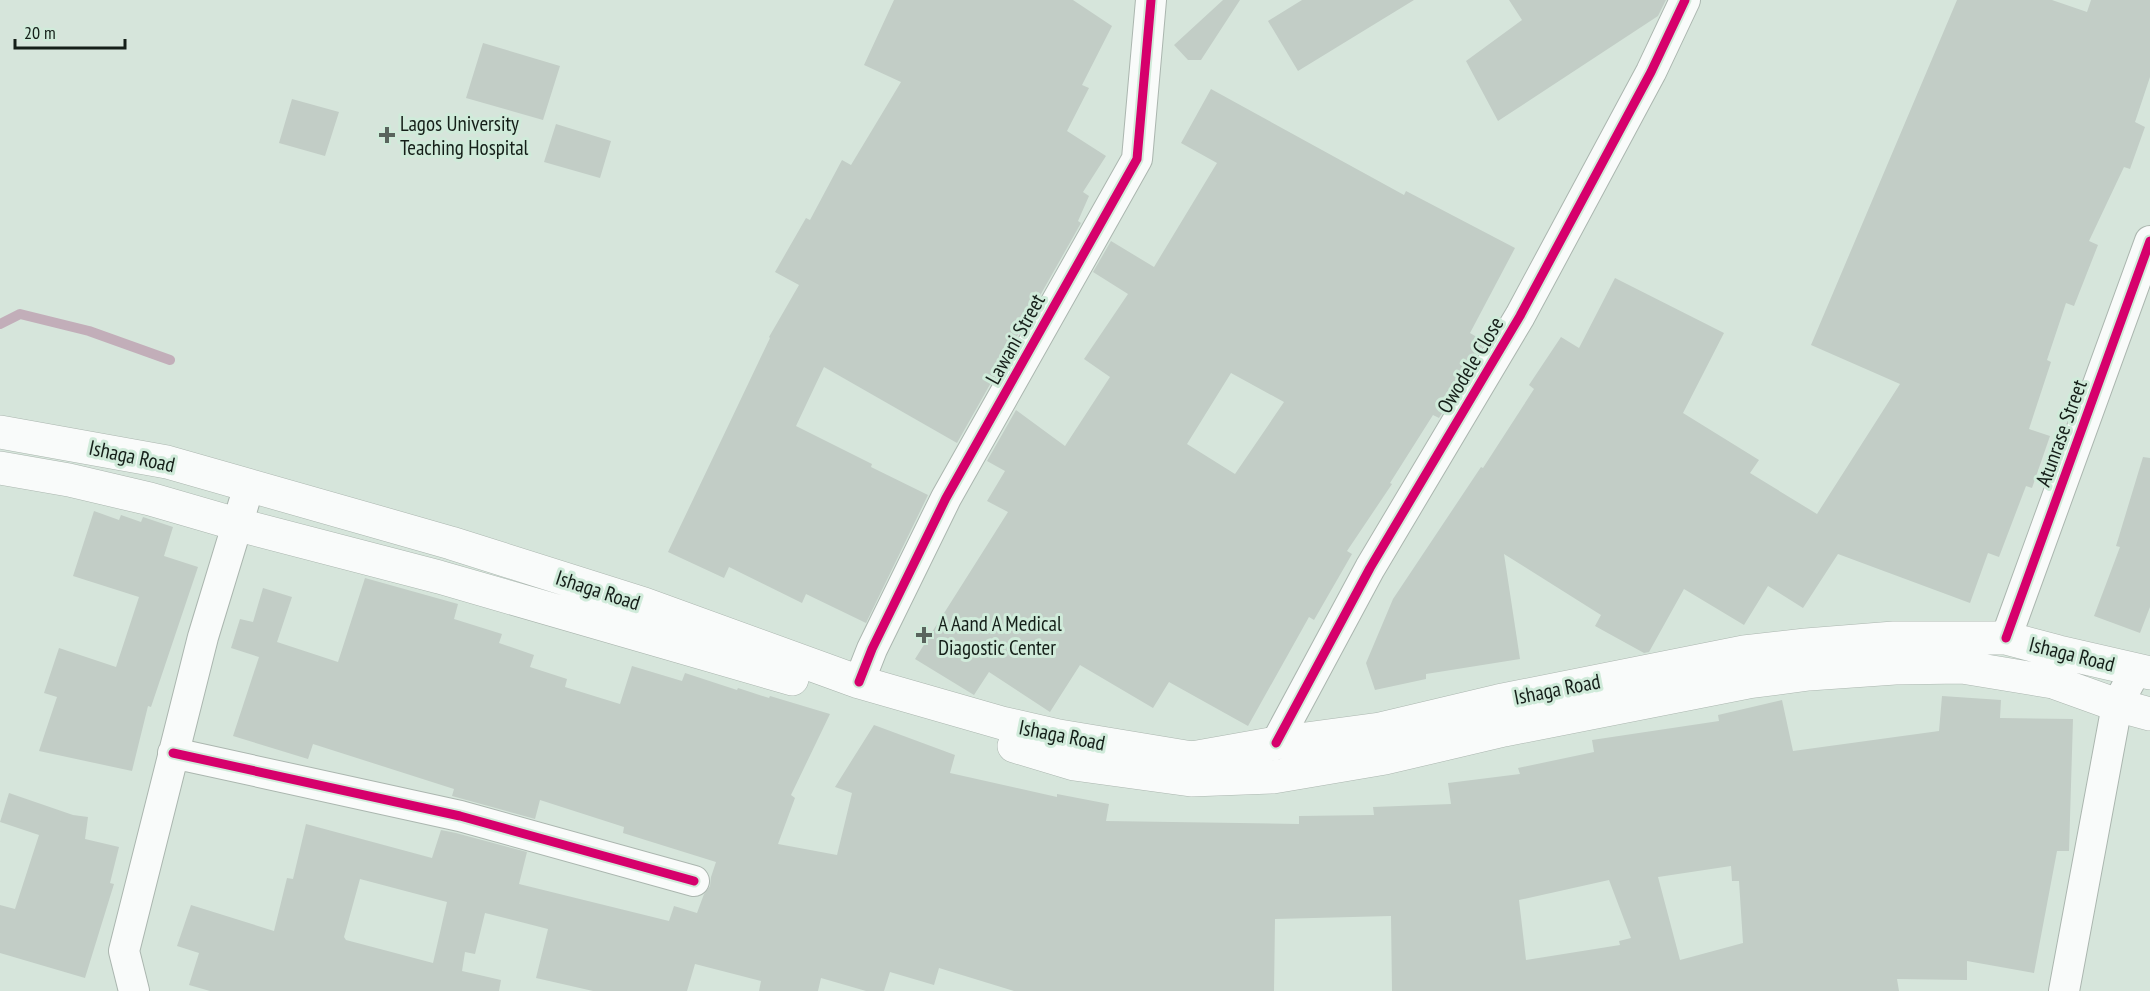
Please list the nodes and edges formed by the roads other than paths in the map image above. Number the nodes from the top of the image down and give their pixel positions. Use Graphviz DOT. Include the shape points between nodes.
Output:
graph roads {
  1 [pos="1152,0"];
  2 [pos="1685,0"];
  3 [pos="2150,241"];
  4 [pos="0,432"];
  5 [pos="0,468"];
  6 [pos="249,486"];
  7 [pos="238,524"];
  8 [pos="2006,638"];
  9 [pos="2143,671"];
  10 [pos="859,682"];
  11 [pos="2117,705"];
  12 [pos="2150,714"];
  13 [pos="1276,743"];
  14 [pos="173,753"];
  15 [pos="694,881"];
  16 [pos="134,991"];
  17 [pos="2064,991"];
  1 -- 10 [label="street, Lawani Street" via="1137,159 946,498"];
  2 -- 13 [label="street, Owodele Close" via="1651,72 1520,316 1370,568"];
  3 -- 8 [label="street, Atunrase Street"];
  4 -- 6 [label="main road, Ishaga Road" via="167,462"];
  5 -- 7 [label="main road, Ishaga Road" via="150,499"];
  6 -- 7 [label="street"];
  6 -- 10 [label="main road, Ishaga Road" via="451,543 644,604"];
  7 -- 11 [label="main road, Ishaga Road" via="439,577 1074,764 1191,780 1272,777 1362,762 1504,730 1809,674 1962,667 2053,681"];
  7 -- 14 [label="street"];
  8 -- 9 [label="main road, Ishaga Road"];
  8 -- 13 [label="main road, Ishaga Road" via="1894,638 1744,652 1380,729"];
  9 -- 11 [label="street"];
  10 -- 13 [label="main road, Ishaga Road" via="1025,728 1192,758"];
  11 -- 12 [label="main road, Ishaga Road"];
  11 -- 17 [label="street"];
  14 -- 15 [label="street" via="460,816"];
  14 -- 16 [label="street" via="124,951"];
}
